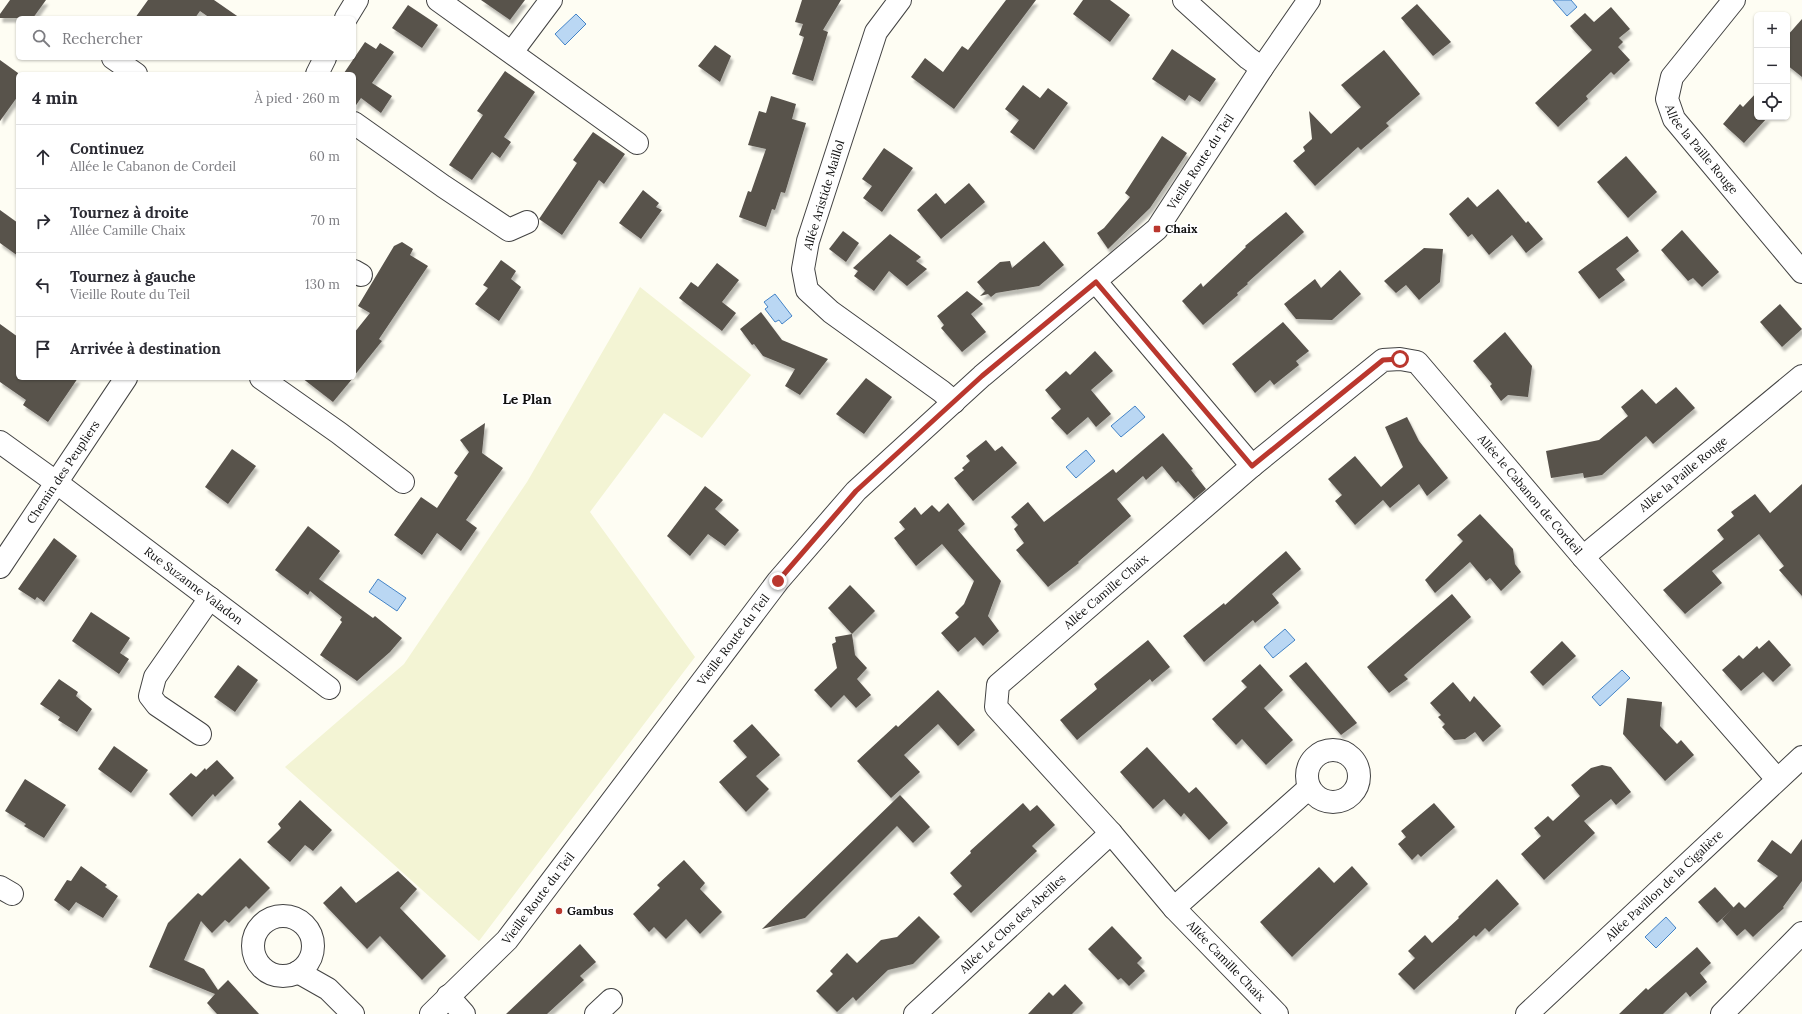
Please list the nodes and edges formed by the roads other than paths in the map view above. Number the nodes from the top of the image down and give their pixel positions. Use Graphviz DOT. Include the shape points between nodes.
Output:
graph roads {
  1 [pos="357,0"];
  2 [pos="438,0"];
  3 [pos="551,0"];
  4 [pos="900,0"];
  5 [pos="1184,0"];
  6 [pos="1309,0"];
  7 [pos="1734,0"];
  8 [pos="347,16"];
  9 [pos="512,52"];
  10 [pos="116,60"];
  11 [pos="325,60"];
  12 [pos="1262,68"];
  13 [pos="133,72"];
  14 [pos="318,72"];
  15 [pos="356,123"];
  16 [pos="637,143"];
  17 [pos="527,222"];
  18 [pos="1802,272"];
  19 [pos="1096,282"];
  20 [pos="1802,376"];
  21 [pos="125,380"];
  22 [pos="264,380"];
  23 [pos="954,402"];
  24 [pos="0,442"];
  25 [pos="1252,466"];
  26 [pos="403,482"];
  27 [pos="58,483"];
  28 [pos="1583,557"];
  29 [pos="0,567"];
  30 [pos="210,598"];
  31 [pos="329,688"];
  32 [pos="200,734"];
  33 [pos="1802,757"];
  34 [pos="1777,779"];
  35 [pos="1309,788"];
  36 [pos="1111,833"];
  37 [pos="1174,908"];
  38 [pos="1802,933"];
  39 [pos="298,972"];
  40 [pos="448,996"];
  41 [pos="352,1014"];
  42 [pos="430,1014"];
  43 [pos="464,1014"];
  44 [pos="915,1014"];
  45 [pos="1277,1014"];
  46 [pos="1527,1014"];
  47 [pos="1722,1014"];
  1 -- 8 [label="street"];
  2 -- 9 [label="street"];
  3 -- 9 [label="street"];
  4 -- 23 [label="street, Allée Aristide Maillol" via="876,32 808,241 803,269 807,290 831,312"];
  5 -- 12 [label="street"];
  6 -- 12 [label="street, Vieille Route du Teil"];
  7 -- 18 [label="street, Allée la Paille Rouge" via="1672,77 1667,99 1674,119"];
  9 -- 16 [label="street"];
  10 -- 13 [label="street"];
  11 -- 14 [label="street"];
  12 -- 19 [label="street, Vieille Route du Teil" via="1157,229"];
  15 -- 17 [label="street" via="508,230"];
  19 -- 23 [label="street, Vieille Route du Teil"];
  19 -- 25 [label="street"];
  20 -- 28 [label="street, Allée la Paille Rouge"];
  21 -- 27 [label="street, Chemin des Peupliers"];
  22 -- 26 [label="street" via="340,433"];
  23 -- 40 [label="street, Vieille Route du Teil" via="856,491 783,575 507,940"];
  24 -- 27 [label="street, Rue Suzanne Valadon"];
  25 -- 28 [label="street, Allée le Cabanon de Cordeil" via="1383,360 1417,362"];
  25 -- 36 [label="street, Allée Camille Chaix" via="998,684 996,707"];
  27 -- 29 [label="street, Chemin des Peupliers"];
  27 -- 30 [label="street, Rue Suzanne Valadon"];
  28 -- 34 [label="street, Allée le Cabanon de Cordeil"];
  30 -- 31 [label="street, Rue Suzanne Valadon"];
  30 -- 32 [label="street" via="155,677 150,696 157,705"];
  33 -- 34 [label="street, Allée Pavillon de la Cigalière"];
  34 -- 46 [label="street, Allée Pavillon de la Cigalière"];
  35 -- 37 [label="street"];
  36 -- 37 [label="street, Allée Camille Chaix"];
  36 -- 44 [label="street, Allée Le Clos des Abeilles"];
  37 -- 45 [label="street, Allée Camille Chaix"];
  38 -- 47 [label="street"];
  39 -- 41 [label="street" via="328,989"];
  40 -- 42 [label="street, Vieille Route du Teil"];
  40 -- 43 [label="street"];
}
